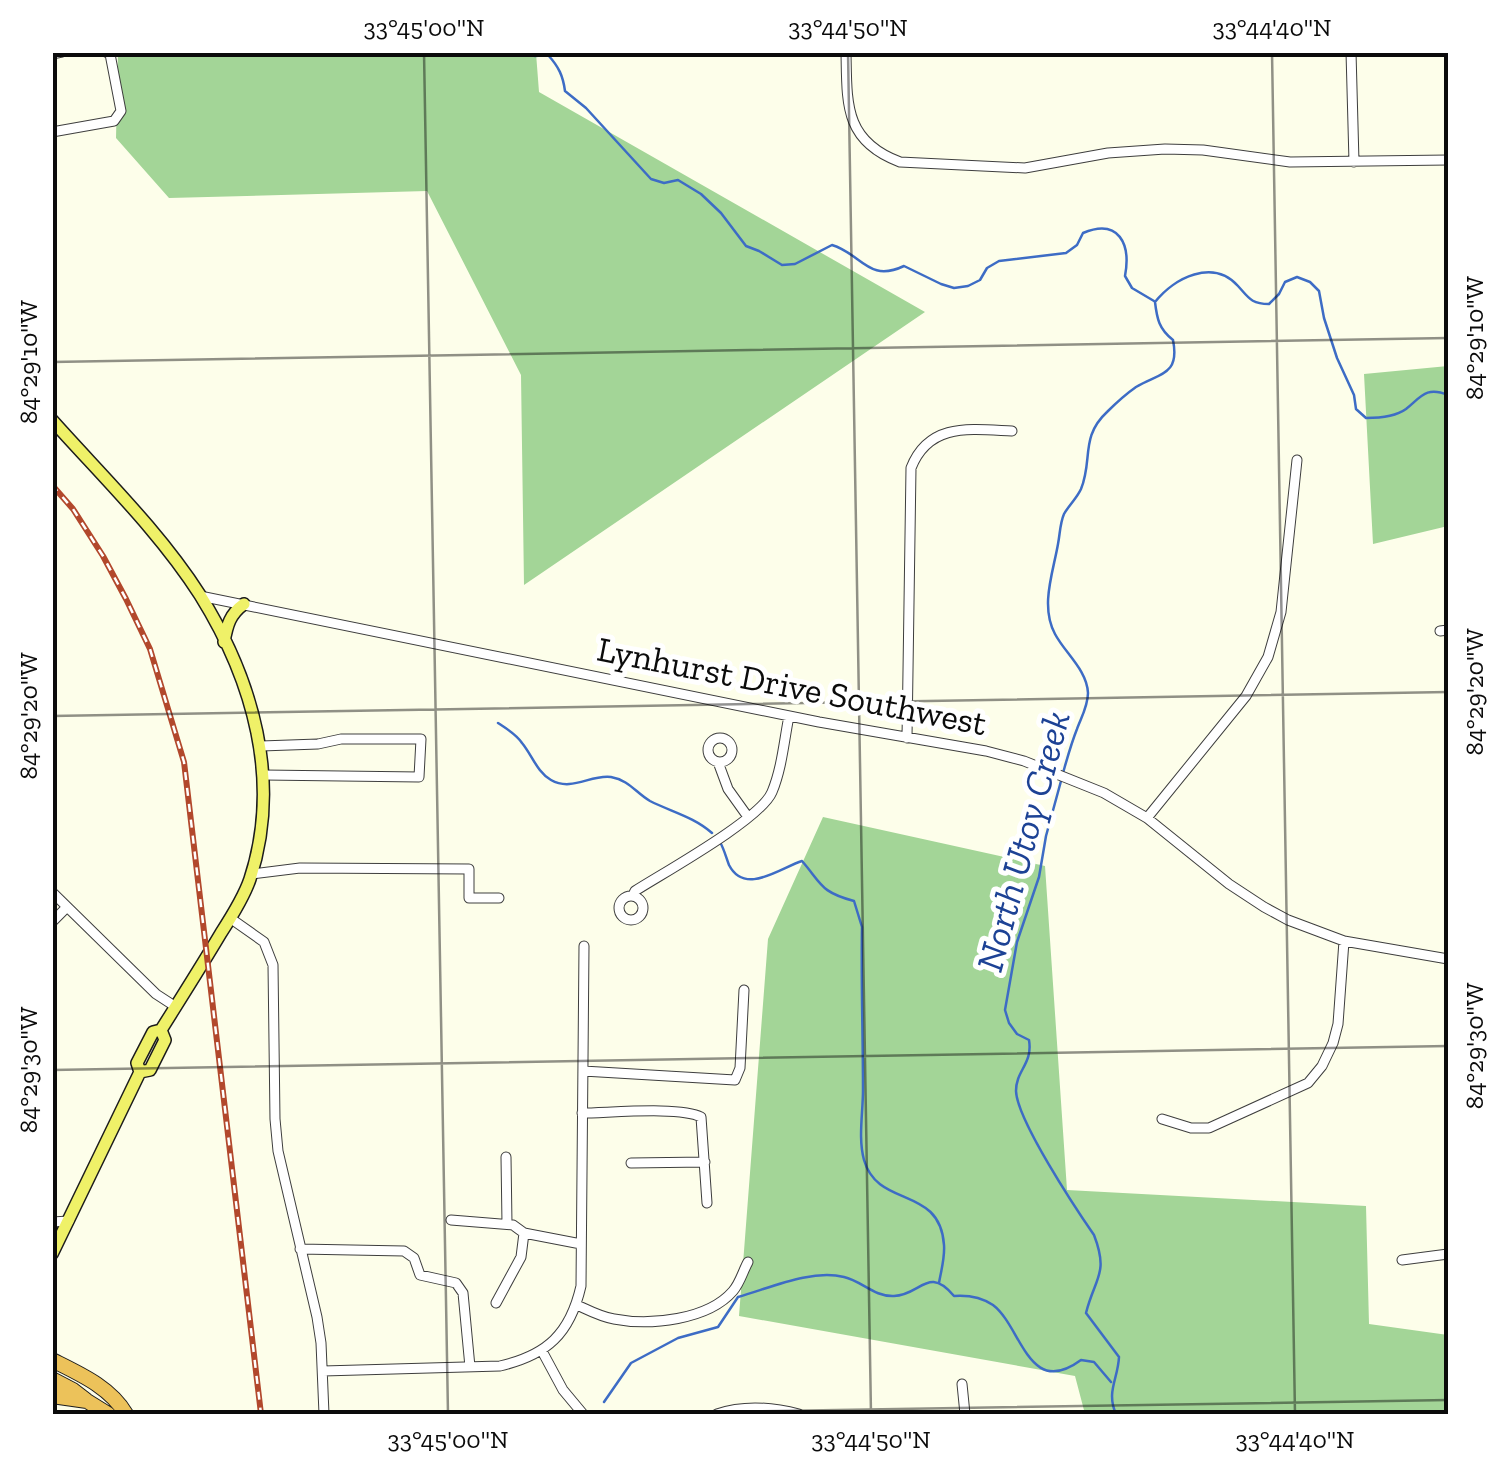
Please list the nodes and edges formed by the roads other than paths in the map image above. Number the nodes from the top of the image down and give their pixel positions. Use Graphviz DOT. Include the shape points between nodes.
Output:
graph roads {
  1 [pos="62,52"];
  2 [pos="106,52"];
  3 [pos="846,52"];
  4 [pos="1351,52"];
  5 [pos="52,54"];
  6 [pos="52,132"];
  7 [pos="1448,160"];
  8 [pos="1354,162"];
  9 [pos="52,420"];
  10 [pos="1012,431"];
  11 [pos="1297,460"];
  12 [pos="200,596"];
  13 [pos="244,604"];
  14 [pos="224,642"];
  15 [pos="789,716"];
  16 [pos="907,738"];
  17 [pos="260,746"];
  18 [pos="718,762"];
  19 [pos="264,776"];
  20 [pos="748,818"];
  21 [pos="1147,818"];
  22 [pos="252,874"];
  23 [pos="52,892"];
  24 [pos="633,896"];
  25 [pos="499,898"];
  26 [pos="68,907"];
  27 [pos="230,918"];
  28 [pos="52,922"];
  29 [pos="1344,941"];
  30 [pos="584,946"];
  31 [pos="1448,959"];
  32 [pos="744,990"];
  33 [pos="176,1006"];
  34 [pos="582,1071"];
  35 [pos="582,1113"];
  36 [pos="1162,1119"];
  37 [pos="506,1157"];
  38 [pos="705,1162"];
  39 [pos="631,1163"];
  40 [pos="707,1203"];
  41 [pos="68,1220"];
  42 [pos="451,1220"];
  43 [pos="52,1222"];
  44 [pos="508,1224"];
  45 [pos="524,1234"];
  46 [pos="581,1244"];
  47 [pos="300,1249"];
  48 [pos="52,1254"];
  49 [pos="1448,1254"];
  50 [pos="1402,1260"];
  51 [pos="748,1262"];
  52 [pos="496,1303"];
  53 [pos="576,1305"];
  54 [pos="542,1351"];
  55 [pos="52,1360"];
  56 [pos="470,1367"];
  57 [pos="52,1368"];
  58 [pos="323,1371"];
  59 [pos="52,1379"];
  60 [pos="962,1384"];
  61 [pos="52,1396"];
  62 [pos="87,1401"];
  63 [pos="108,1414"];
  64 [pos="124,1414"];
  65 [pos="324,1414"];
  66 [pos="584,1414"];
  67 [pos="717,1414"];
  68 [pos="798,1414"];
  69 [pos="965,1414"];
  1 -- 5 [label="street"];
  2 -- 6 [label="street" via="122,112 114,122"];
  3 -- 8 [label="street" via="852,122 870,147 900,162 1025,168 1165,150"];
  4 -- 8 [label="street"];
  7 -- 8 [label="street"];
  9 -- 12 [label="main road"];
  10 -- 16 [label="street" via="940,434 910,468"];
  11 -- 21 [label="street" via="1281,612 1268,657 1246,696"];
  12 -- 13 [label="street, Lynhurst Drive Southwest"];
  12 -- 14 [label="main road"];
  13 -- 14 [label="main road" via="228,622"];
  13 -- 15 [label="street, Lynhurst Drive Southwest"];
  14 -- 17 [label="main road"];
  15 -- 16 [label="street, Lynhurst Drive Southwest"];
  15 -- 20 [label="street" via="771,795"];
  16 -- 21 [label="street, Lynhurst Drive Southwest" via="1024,762"];
  17 -- 19 [label="main road"];
  17 -- 19 [label="street" via="421,738 420,776"];
  18 -- 20 [label="street"];
  19 -- 22 [label="main road"];
  20 -- 24 [label="street"];
  21 -- 29 [label="street, Lynhurst Drive Southwest" via="1264,908"];
  22 -- 25 [label="street" via="300,868 469,870 469,898"];
  22 -- 27 [label="main road"];
  23 -- 26 [label="street"];
  26 -- 28 [label="street"];
  26 -- 33 [label="street"];
  27 -- 33 [label="main road"];
  27 -- 47 [label="street" via="270,954 278,1152"];
  29 -- 31 [label="street, Lynhurst Drive Southwest"];
  29 -- 36 [label="street" via="1333,1044 1308,1083 1210,1128"];
  30 -- 34 [label="street"];
  32 -- 34 [label="street" via="735,1080"];
  33 -- 41 [label="main road" via="161,1030 152,1032 137,1063 140,1072"];
  34 -- 35 [label="street"];
  35 -- 38 [label="street" via="696,1113"];
  35 -- 46 [label="street"];
  37 -- 44 [label="street"];
  38 -- 39 [label="street"];
  38 -- 40 [label="street"];
  41 -- 43 [label="street"];
  41 -- 48 [label="main road"];
  42 -- 44 [label="street"];
  44 -- 45 [label="street"];
  45 -- 46 [label="street"];
  45 -- 52 [label="street" via="521,1258"];
  46 -- 53 [label="street"];
  47 -- 56 [label="street" via="404,1251 420,1275 456,1282 463,1292"];
  47 -- 58 [label="street"];
  49 -- 50 [label="street"];
  51 -- 53 [label="street" via="734,1290 682,1318 611,1319"];
  53 -- 54 [label="street" via="558,1338"];
  54 -- 56 [label="street" via="523,1361"];
  54 -- 66 [label="street"];
  55 -- 64 [label="highway" via="99,1386"];
  56 -- 58 [label="street"];
  57 -- 64 [label="highway"];
  58 -- 65 [label="street"];
  59 -- 62 [label="highway"];
  60 -- 69 [label="street"];
  61 -- 62 [label="highway"];
  62 -- 63 [label="highway"];
  67 -- 68 [label="street" via="752,1408"];
}
